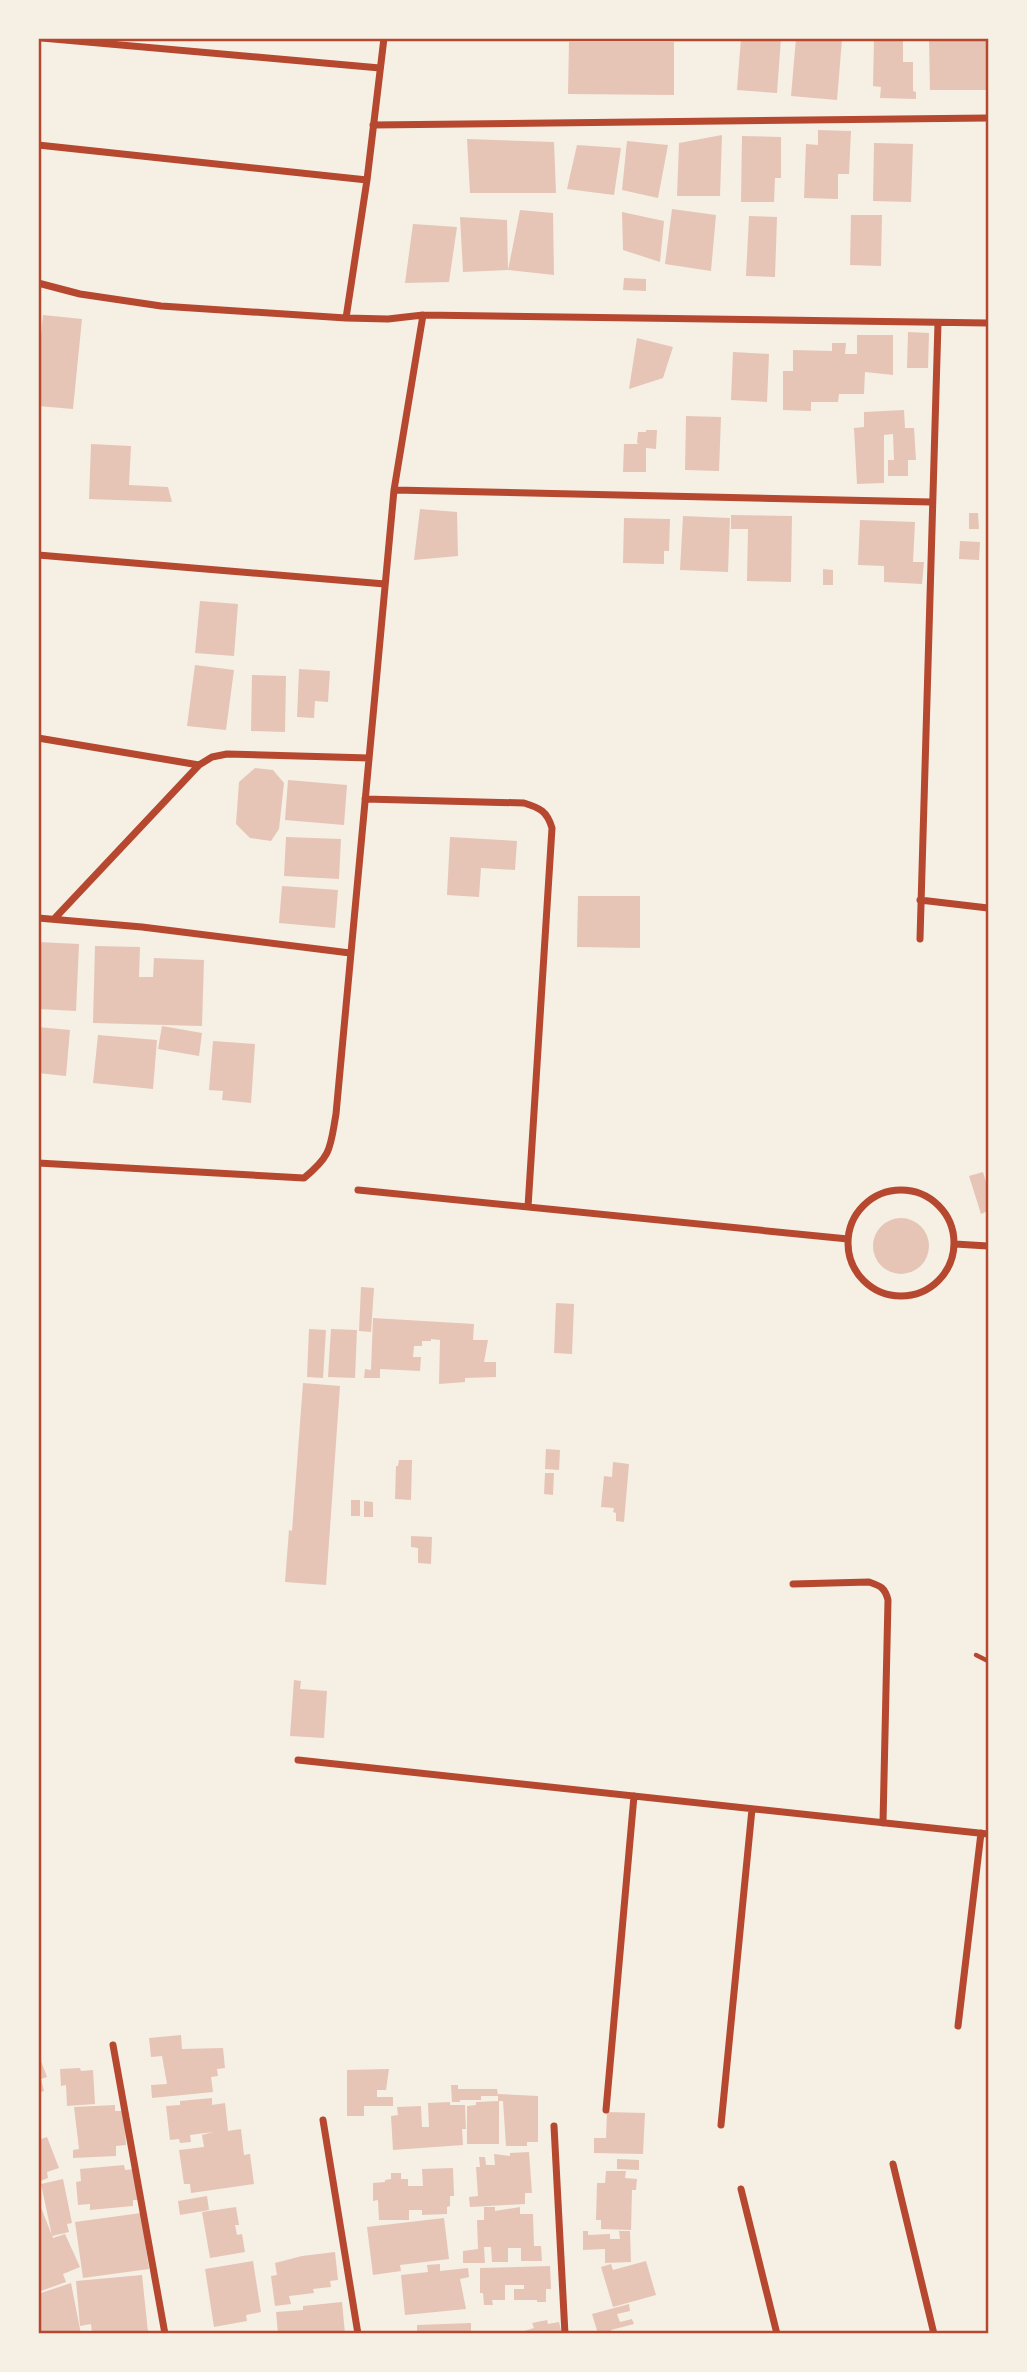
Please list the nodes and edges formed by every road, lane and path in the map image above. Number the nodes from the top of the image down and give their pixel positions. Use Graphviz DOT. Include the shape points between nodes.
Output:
graph roads {
  1 [pos="42,38"];
  2 [pos="384,38"];
  3 [pos="124,42"];
  4 [pos="380,68"];
  5 [pos="989,117"];
  6 [pos="373,125"];
  7 [pos="38,145"];
  8 [pos="367,180"];
  9 [pos="38,283"];
  10 [pos="423,315"];
  11 [pos="346,318"];
  12 [pos="938,323"];
  13 [pos="989,323"];
  14 [pos="394,490"];
  15 [pos="931,502"];
  16 [pos="38,555"];
  17 [pos="385,584"];
  18 [pos="38,738"];
  19 [pos="369,758"];
  20 [pos="199,765"];
  21 [pos="365,799"];
  22 [pos="920,900"];
  23 [pos="989,908"];
  24 [pos="38,918"];
  25 [pos="55,919"];
  26 [pos="920,939"];
  27 [pos="350,953"];
  28 [pos="38,1163"];
  29 [pos="358,1190"];
  30 [pos="528,1207"];
  31 [pos="848,1239"];
  32 [pos="955,1244"];
  33 [pos="989,1246"];
  34 [pos="793,1584"];
  35 [pos="976,1656"];
  36 [pos="989,1661"];
  37 [pos="298,1760"];
  38 [pos="634,1796"];
  39 [pos="752,1809"];
  40 [pos="883,1823"];
  41 [pos="985,1834"];
  42 [pos="958,2026"];
  43 [pos="113,2045"];
  44 [pos="606,2110"];
  45 [pos="323,2120"];
  46 [pos="720,2125"];
  47 [pos="554,2126"];
  48 [pos="893,2164"];
  49 [pos="741,2189"];
  50 [pos="165,2333"];
  51 [pos="358,2333"];
  52 [pos="565,2333"];
  53 [pos="778,2333"];
  54 [pos="934,2333"];
  1 -- 3 [label="street"];
  2 -- 4 [label="street"];
  3 -- 4 [label="street"];
  4 -- 6 [label="street"];
  5 -- 6 [label="street"];
  6 -- 8 [label="street"];
  7 -- 8 [label="street"];
  8 -- 11 [label="street"];
  9 -- 11 [label="street" via="160,306"];
  10 -- 11 [label="street"];
  10 -- 12 [label="street"];
  10 -- 14 [label="street"];
  12 -- 13 [label="street"];
  12 -- 15 [label="street"];
  14 -- 15 [label="street"];
  14 -- 17 [label="street"];
  15 -- 22 [label="street"];
  16 -- 17 [label="street"];
  17 -- 19 [label="street"];
  18 -- 20 [label="street"];
  19 -- 20 [label="street" via="227,754"];
  19 -- 21 [label="street"];
  20 -- 25 [label="street"];
  21 -- 27 [label="street"];
  21 -- 30 [label="street" via="524,803 540,807 548,816 552,828"];
  22 -- 23 [label="street"];
  22 -- 26 [label="street"];
  24 -- 25 [label="street"];
  25 -- 27 [label="street"];
  27 -- 28 [label="street" via="330,1151 304,1178"];
  29 -- 30 [label="street"];
  30 -- 31 [label="street"];
  31 -- 32 [label="street" via="851,1223 872,1198 904,1190 920,1193 946,1213"];
  31 -- 32 [label="street" via="849,1257 862,1279 882,1294 899,1297 932,1288 953,1261"];
  32 -- 33 [label="street"];
  34 -- 40 [label="street" via="869,1582 886,1590"];
  35 -- 36 [label="lane"];
  37 -- 38 [label="street"];
  38 -- 39 [label="street"];
  38 -- 44 [label="street"];
  39 -- 40 [label="street"];
  39 -- 46 [label="street"];
  40 -- 41 [label="street"];
  41 -- 42 [label="street"];
  43 -- 50 [label="street"];
  45 -- 51 [label="street"];
  47 -- 52 [label="street"];
  48 -- 54 [label="street"];
  49 -- 53 [label="street"];
}
